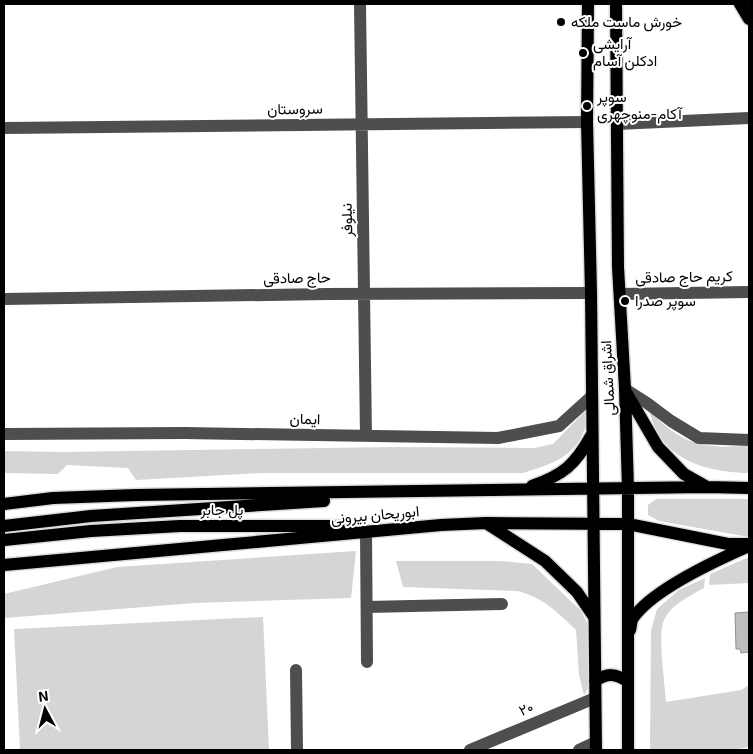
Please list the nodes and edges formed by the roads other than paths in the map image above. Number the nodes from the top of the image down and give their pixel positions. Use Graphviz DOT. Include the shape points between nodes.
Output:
graph roads {
  1 [pos="360,4"];
  2 [pos="588,4"];
  3 [pos="616,4"];
  4 [pos="740,4"];
  5 [pos="749,19"];
  6 [pos="749,118"];
  7 [pos="587,122"];
  8 [pos="617,124"];
  9 [pos="362,125"];
  10 [pos="4,128"];
  11 [pos="749,292"];
  12 [pos="591,293"];
  13 [pos="364,294"];
  14 [pos="620,294"];
  15 [pos="4,299"];
  16 [pos="625,389"];
  17 [pos="592,396"];
  18 [pos="4,434"];
  19 [pos="593,434"];
  20 [pos="366,436"];
  21 [pos="749,440"];
  22 [pos="707,487"];
  23 [pos="593,488"];
  24 [pos="749,488"];
  25 [pos="628,489"];
  26 [pos="514,490"];
  27 [pos="436,492"];
  28 [pos="4,495"];
  29 [pos="53,498"];
  30 [pos="4,504"];
  31 [pos="486,523"];
  32 [pos="593,523"];
  33 [pos="441,524"];
  34 [pos="628,524"];
  35 [pos="4,526"];
  36 [pos="366,532"];
  37 [pos="4,540"];
  38 [pos="749,545"];
  39 [pos="4,565"];
  40 [pos="502,604"];
  41 [pos="367,607"];
  42 [pos="594,617"];
  43 [pos="627,642"];
  44 [pos="367,662"];
  45 [pos="296,670"];
  46 [pos="595,681"];
  47 [pos="628,682"];
  48 [pos="595,698"];
  49 [pos="596,746"];
  50 [pos="297,750"];
  51 [pos="470,750"];
  52 [pos="579,750"];
  53 [pos="628,750"];
  1 -- 9 [label="street, نیلوفر"];
  2 -- 7 [label="main road, اشراق شمالی"];
  3 -- 8 [label="main road, اشراق شمالی"];
  4 -- 5 [label="main road"];
  6 -- 8 [label="street"];
  7 -- 9 [label="street, سروستان"];
  7 -- 12 [label="main road, اشراق شمالی"];
  8 -- 14 [label="main road, اشراق شمالی"];
  9 -- 10 [label="street, سروستان"];
  9 -- 13 [label="street, نیلوفر"];
  11 -- 14 [label="street, کریم حاج صادقی"];
  12 -- 13 [label="street, حاج صادقی"];
  12 -- 17 [label="main road, اشراق شمالی"];
  13 -- 15 [label="street, حاج صادقی"];
  13 -- 20 [label="street, نیلوفر"];
  14 -- 16 [label="main road, اشراق شمالی"];
  16 -- 21 [label="street" via="699,438"];
  16 -- 22 [label="main road" via="658,447 684,474"];
  16 -- 25 [label="main road, اشراق شمالی"];
  17 -- 19 [label="main road, اشراق شمالی"];
  17 -- 20 [label="street, ایمان" via="558,426 498,438"];
  18 -- 20 [label="street, ایمان"];
  19 -- 23 [label="main road, اشراق شمالی"];
  19 -- 26 [label="main road" via="570,466 553,479"];
  22 -- 24 [label="main road, ابوریحان بیرونی"];
  22 -- 25 [label="main road, ابوریحان بیرونی"];
  23 -- 25 [label="main road, ابوریحان بیرونی"];
  23 -- 26 [label="main road, ابوریحان بیرونی"];
  23 -- 32 [label="main road, اشراق شمالی"];
  25 -- 34 [label="main road, اشراق شمالی"];
  26 -- 27 [label="main road, ابوریحان بیرونی"];
  27 -- 29 [label="main road, ابوریحان بیرونی"];
  27 -- 35 [label="main road, پل جابر" via="91,516"];
  28 -- 29 [label="main road"];
  29 -- 30 [label="main road, ابوریحان بیرونی"];
  31 -- 32 [label="main road, ابوریحان بیرونی"];
  31 -- 33 [label="main road, ابوریحان بیرونی"];
  31 -- 42 [label="main road" via="545,561 577,592"];
  32 -- 34 [label="main road, ابوریحان بیرونی"];
  32 -- 42 [label="main road, اشراق شمالی"];
  33 -- 36 [label="main road, ابوریحان بیرونی"];
  33 -- 37 [label="main road, پل جابر" via="180,526"];
  34 -- 38 [label="main road, ابوریحان بیرونی" via="728,544"];
  34 -- 43 [label="main road, اشراق شمالی"];
  36 -- 39 [label="main road, ابوریحان بیرونی"];
  36 -- 41 [label="street"];
  38 -- 43 [label="main road" via="656,596 633,619"];
  40 -- 41 [label="street"];
  41 -- 44 [label="street"];
  42 -- 46 [label="main road, اشراق شمالی"];
  43 -- 47 [label="main road, اشراق شمالی"];
  45 -- 50 [label="street"];
  46 -- 47 [label="main road" via="612,675"];
  46 -- 48 [label="main road, اشراق شمالی"];
  47 -- 53 [label="main road, اشراق شمالی"];
  48 -- 49 [label="main road, اشراق شمالی"];
  48 -- 51 [label="street, ۲۰"];
  49 -- 52 [label="street"];
}
